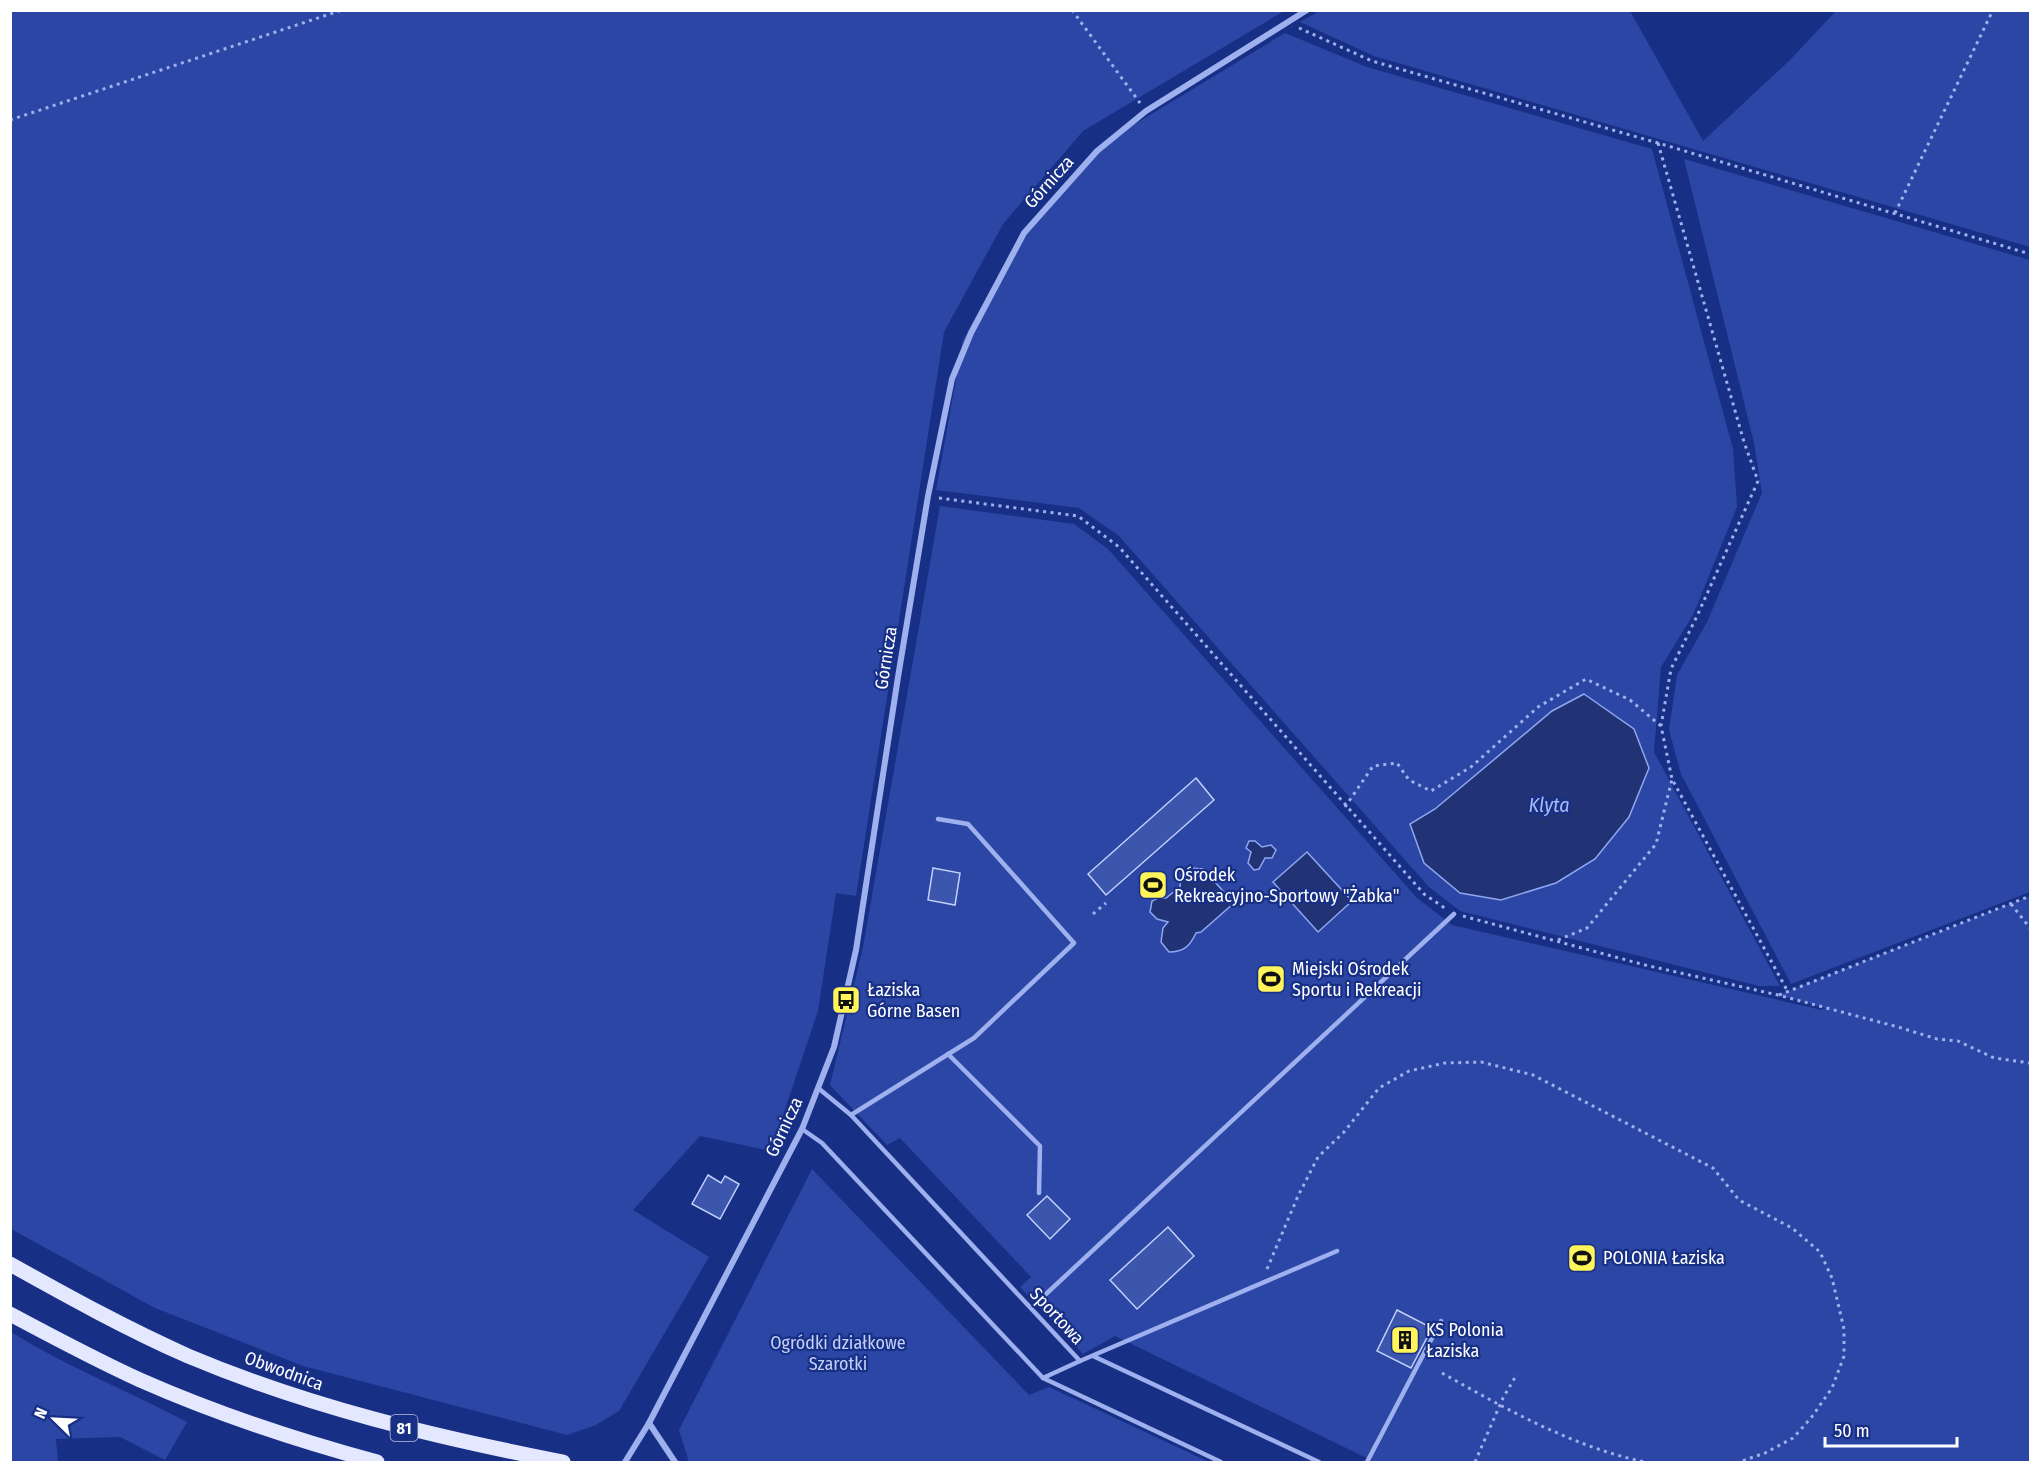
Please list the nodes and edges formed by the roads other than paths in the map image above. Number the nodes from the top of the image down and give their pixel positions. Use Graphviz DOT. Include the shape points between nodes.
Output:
graph roads {
  1 [pos="1307,10"];
  2 [pos="938,819"];
  3 [pos="1454,914"];
  4 [pos="948,1054"];
  5 [pos="818,1089"];
  6 [pos="851,1115"];
  7 [pos="802,1129"];
  8 [pos="1039,1193"];
  9 [pos="1337,1251"];
  10 [pos="10,1264"];
  11 [pos="1031,1308"];
  12 [pos="10,1314"];
  13 [pos="1441,1321"];
  14 [pos="1093,1356"];
  15 [pos="1080,1361"];
  16 [pos="1043,1378"];
  17 [pos="649,1423"];
  18 [pos="377,1462"];
  19 [pos="563,1462"];
  20 [pos="625,1462"];
  21 [pos="675,1462"];
  22 [pos="1221,1462"];
  23 [pos="1319,1462"];
  24 [pos="1367,1462"];
  1 -- 5 [label="street, Górnicza" via="1146,111 1097,151 1024,233 971,333 952,379 928,496 856,950 834,1047"];
  2 -- 4 [label="lane" via="968,824 1074,943 974,1038"];
  3 -- 11 [label="lane"];
  4 -- 6 [label="lane"];
  4 -- 8 [label="lane" via="1040,1146"];
  5 -- 6 [label="lane, Sportowa"];
  5 -- 7 [label="street, Górnicza"];
  6 -- 11 [label="lane, Sportowa"];
  7 -- 16 [label="lane" via="822,1143"];
  7 -- 17 [label="street, Górnicza"];
  9 -- 14 [label="lane"];
  10 -- 19 [label="main road, Obwodnica / 81" via="131,1330 323,1406"];
  11 -- 15 [label="lane, Sportowa"];
  12 -- 18 [label="main road, 81" via="162,1389 258,1427"];
  13 -- 24 [label="lane"];
  14 -- 15 [label="lane"];
  14 -- 23 [label="lane"];
  15 -- 16 [label="lane, Sportowa"];
  16 -- 22 [label="lane"];
  17 -- 20 [label="street, Górnicza"];
  17 -- 21 [label="street"];
}
